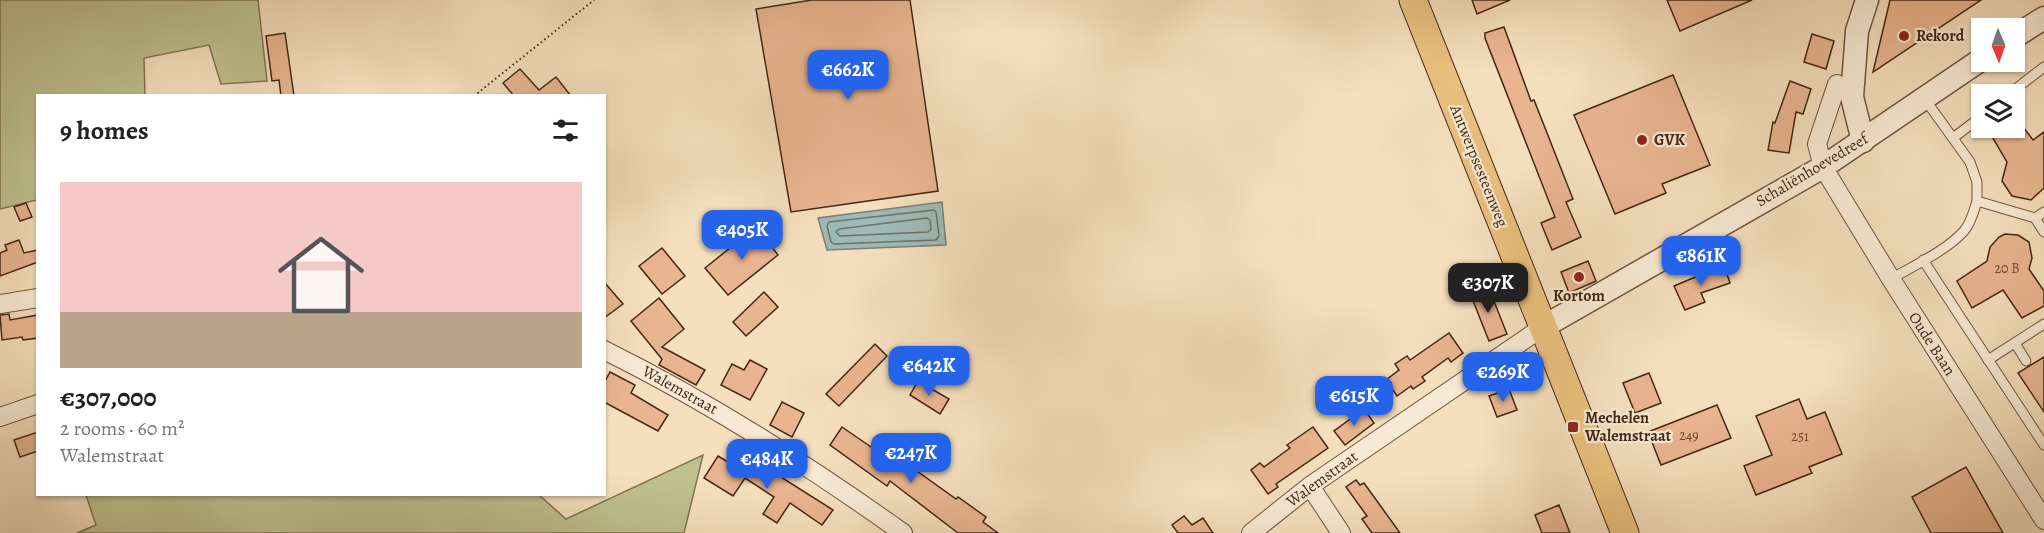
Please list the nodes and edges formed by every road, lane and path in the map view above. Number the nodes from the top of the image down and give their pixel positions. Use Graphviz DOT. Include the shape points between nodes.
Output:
graph roads {
  1 [pos="594,0"];
  2 [pos="1413,0"];
  3 [pos="1867,0"];
  4 [pos="2044,18"];
  5 [pos="2025,30"];
  6 [pos="1971,66"];
  7 [pos="2044,67"];
  8 [pos="1837,84"];
  9 [pos="2022,84"];
  10 [pos="476,94"];
  11 [pos="1923,97"];
  12 [pos="1971,124"];
  13 [pos="1953,138"];
  14 [pos="1863,141"];
  15 [pos="1823,167"];
  16 [pos="1977,201"];
  17 [pos="2044,212"];
  18 [pos="2035,219"];
  19 [pos="2044,232"];
  20 [pos="1923,260"];
  21 [pos="1891,279"];
  22 [pos="36,298"];
  23 [pos="0,304"];
  24 [pos="2044,324"];
  25 [pos="1543,327"];
  26 [pos="2014,343"];
  27 [pos="606,351"];
  28 [pos="1988,360"];
  29 [pos="2026,361"];
  30 [pos="36,405"];
  31 [pos="0,417"];
  32 [pos="2044,445"];
  33 [pos="1310,486"];
  34 [pos="2044,520"];
  35 [pos="903,533"];
  36 [pos="1251,533"];
  37 [pos="1341,533"];
  38 [pos="1625,533"];
  1 -- 10 [label="path"];
  2 -- 25 [label="main road, Antwerpsesteenweg"];
  3 -- 14 [label="street" via="1857,31 1852,96"];
  4 -- 5 [label="street"];
  6 -- 11 [label="street, Schaliënhoevedreef"];
  7 -- 9 [label="lane"];
  8 -- 15 [label="street" via="1817,144"];
  11 -- 13 [label="lane"];
  11 -- 14 [label="street, Schaliënhoevedreef"];
  12 -- 13 [label="lane"];
  13 -- 16 [label="lane" via="1970,162 1977,182"];
  14 -- 15 [label="street, Schaliënhoevedreef"];
  15 -- 21 [label="street, Oude Baan"];
  15 -- 25 [label="street, Schaliënhoevedreef"];
  16 -- 18 [label="lane"];
  16 -- 20 [label="lane" via="1964,231"];
  17 -- 18 [label="lane"];
  18 -- 19 [label="lane"];
  20 -- 21 [label="lane"];
  20 -- 28 [label="lane"];
  21 -- 34 [label="street, Oude Baan"];
  22 -- 23 [label="street"];
  24 -- 26 [label="lane"];
  25 -- 33 [label="street, Walemstraat"];
  25 -- 38 [label="main road, Antwerpsesteenweg"];
  26 -- 28 [label="lane"];
  26 -- 29 [label="lane"];
  27 -- 35 [label="street, Walemstraat" via="727,416"];
  28 -- 32 [label="lane"];
  30 -- 31 [label="street"];
  33 -- 36 [label="street, Walemstraat"];
  33 -- 37 [label="street"];
}
